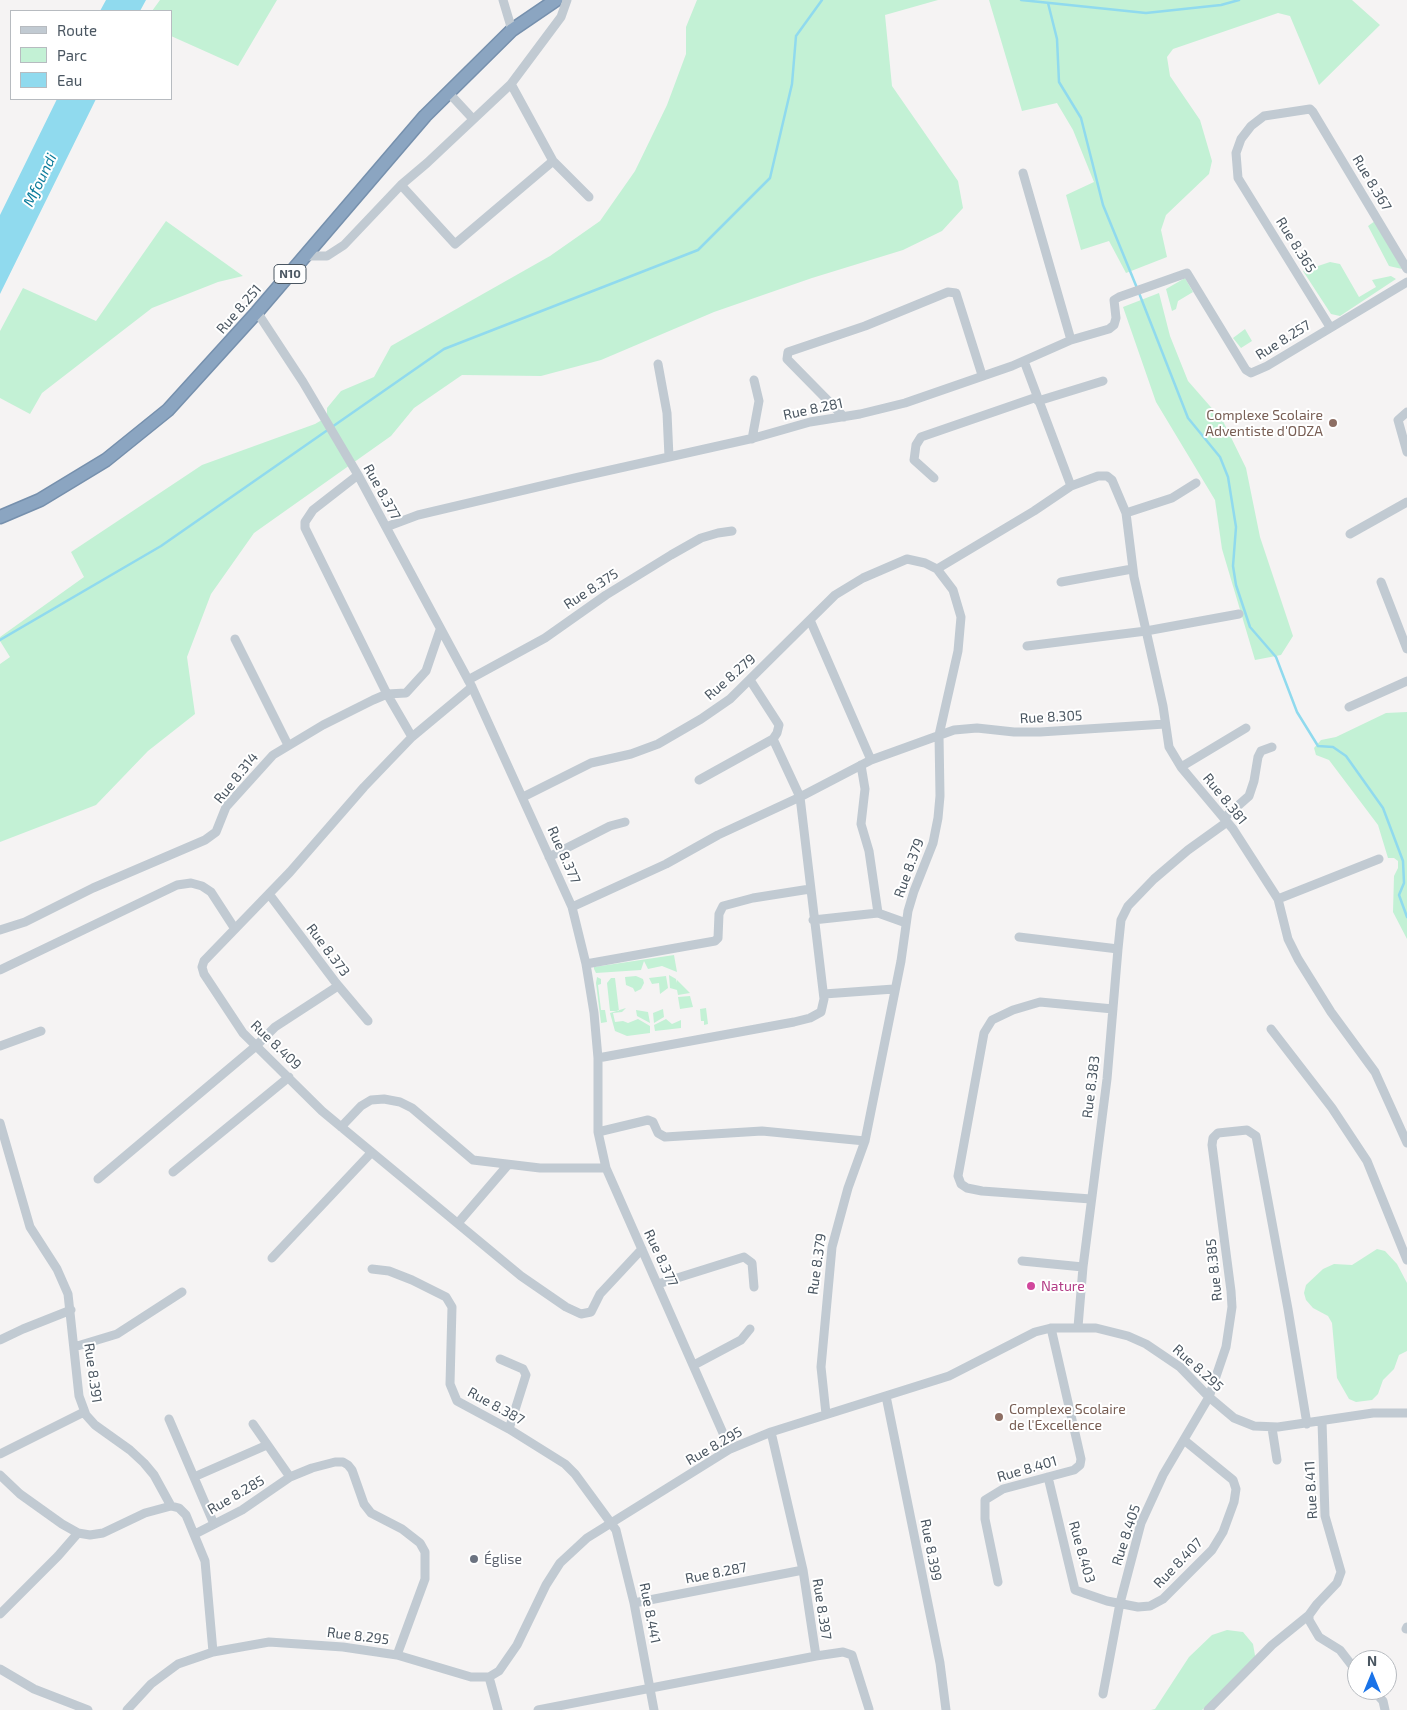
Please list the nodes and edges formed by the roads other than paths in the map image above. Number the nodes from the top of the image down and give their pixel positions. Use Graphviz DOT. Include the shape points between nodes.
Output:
graph roads {
  1 [pos="503,0"];
  2 [pos="556,0"];
  3 [pos="567,0"];
  4 [pos="512,30"];
  5 [pos="511,84"];
  6 [pos="448,92"];
  7 [pos="1314,112"];
  8 [pos="472,119"];
  9 [pos="553,161"];
  10 [pos="1023,173"];
  11 [pos="401,185"];
  12 [pos="588,197"];
  13 [pos="305,256"];
  14 [pos="1407,268"];
  15 [pos="1187,273"];
  16 [pos="1407,282"];
  17 [pos="257,312"];
  18 [pos="1330,327"];
  19 [pos="1071,340"];
  20 [pos="1024,361"];
  21 [pos="658,364"];
  22 [pos="982,375"];
  23 [pos="754,380"];
  24 [pos="1103,381"];
  25 [pos="1038,399"];
  26 [pos="1407,412"];
  27 [pos="844,417"];
  28 [pos="752,438"];
  29 [pos="1407,452"];
  30 [pos="669,457"];
  31 [pos="358,475"];
  32 [pos="934,478"];
  33 [pos="1196,483"];
  34 [pos="1071,486"];
  35 [pos="1407,502"];
  36 [pos="1126,513"];
  37 [pos="0,517"];
  38 [pos="386,527"];
  39 [pos="732,531"];
  40 [pos="1350,534"];
  41 [pos="937,569"];
  42 [pos="1132,569"];
  43 [pos="1061,582"];
  44 [pos="1381,582"];
  45 [pos="1239,614"];
  46 [pos="810,620"];
  47 [pos="440,630"];
  48 [pos="1146,631"];
  49 [pos="235,639"];
  50 [pos="1027,646"];
  51 [pos="1407,649"];
  52 [pos="750,680"];
  53 [pos="1407,681"];
  54 [pos="470,684"];
  55 [pos="388,694"];
  56 [pos="1349,707"];
  57 [pos="1165,724"];
  58 [pos="1246,728"];
  59 [pos="939,735"];
  60 [pos="412,737"];
  61 [pos="773,738"];
  62 [pos="288,744"];
  63 [pos="1272,747"];
  64 [pos="871,760"];
  65 [pos="860,765"];
  66 [pos="1181,767"];
  67 [pos="699,780"];
  68 [pos="523,797"];
  69 [pos="800,797"];
  70 [pos="1225,820"];
  71 [pos="625,822"];
  72 [pos="549,857"];
  73 [pos="1379,859"];
  74 [pos="810,889"];
  75 [pos="269,894"];
  76 [pos="1278,900"];
  77 [pos="572,907"];
  78 [pos="878,913"];
  79 [pos="814,920"];
  80 [pos="906,923"];
  81 [pos="0,930"];
  82 [pos="235,930"];
  83 [pos="1019,937"];
  84 [pos="1118,949"];
  85 [pos="586,964"];
  86 [pos="0,970"];
  87 [pos="338,986"];
  88 [pos="894,989"];
  89 [pos="824,994"];
  90 [pos="1113,1009"];
  91 [pos="368,1021"];
  92 [pos="1271,1030"];
  93 [pos="41,1031"];
  94 [pos="0,1046"];
  95 [pos="256,1046"];
  96 [pos="598,1058"];
  97 [pos="289,1077"];
  98 [pos="0,1123"];
  99 [pos="341,1127"];
  100 [pos="598,1132"];
  101 [pos="864,1141"];
  102 [pos="1407,1144"];
  103 [pos="371,1153"];
  104 [pos="507,1166"];
  105 [pos="606,1168"];
  106 [pos="173,1172"];
  107 [pos="98,1179"];
  108 [pos="1091,1199"];
  109 [pos="458,1223"];
  110 [pos="642,1249"];
  111 [pos="272,1258"];
  112 [pos="1407,1260"];
  113 [pos="1022,1261"];
  114 [pos="1083,1267"];
  115 [pos="372,1269"];
  116 [pos="658,1284"];
  117 [pos="754,1286"];
  118 [pos="182,1292"];
  119 [pos="72,1310"];
  120 [pos="1078,1327"];
  121 [pos="1051,1328"];
  122 [pos="750,1329"];
  123 [pos="0,1340"];
  124 [pos="74,1346"];
  125 [pos="500,1359"];
  126 [pos="694,1365"];
  127 [pos="886,1396"];
  128 [pos="1209,1398"];
  129 [pos="84,1412"];
  130 [pos="1407,1413"];
  131 [pos="826,1414"];
  132 [pos="169,1419"];
  133 [pos="1322,1421"];
  134 [pos="253,1424"];
  135 [pos="1307,1424"];
  136 [pos="1272,1428"];
  137 [pos="509,1429"];
  138 [pos="771,1432"];
  139 [pos="1184,1440"];
  140 [pos="267,1445"];
  141 [pos="730,1449"];
  142 [pos="0,1454"];
  143 [pos="1277,1460"];
  144 [pos="0,1475"];
  145 [pos="194,1476"];
  146 [pos="290,1477"];
  147 [pos="1048,1477"];
  148 [pos="171,1506"];
  149 [pos="214,1524"];
  150 [pos="611,1524"];
  151 [pos="78,1533"];
  152 [pos="195,1534"];
  153 [pos="803,1570"];
  154 [pos="998,1582"];
  155 [pos="634,1603"];
  156 [pos="1120,1603"];
  157 [pos="0,1614"];
  158 [pos="1309,1615"];
  159 [pos="213,1652"];
  160 [pos="397,1655"];
  161 [pos="816,1656"];
  162 [pos="1347,1659"];
  163 [pos="0,1669"];
  164 [pos="489,1677"];
  165 [pos="651,1689"];
  166 [pos="1103,1694"];
  167 [pos="869,1709"];
  168 [pos="88,1710"];
  169 [pos="127,1710"];
  170 [pos="498,1710"];
  171 [pos="538,1710"];
  172 [pos="654,1710"];
  173 [pos="946,1710"];
  174 [pos="1208,1710"];
  1 -- 4 [label="street"];
  2 -- 4 [label="highway, Rue 8.251 / N10"];
  3 -- 5 [label="street" via="561,17"];
  4 -- 6 [label="highway, Rue 8.251 / N10"];
  5 -- 8 [label="street"];
  5 -- 9 [label="street"];
  6 -- 8 [label="street"];
  6 -- 13 [label="highway, Rue 8.251 / N10"];
  7 -- 14 [label="street, Rue 8.367"];
  7 -- 18 [label="street, Rue 8.365" via="1310,109 1264,116 1241,139 1236,153 1238,178"];
  8 -- 11 [label="street"];
  9 -- 11 [label="street" via="454,244"];
  9 -- 12 [label="street"];
  10 -- 19 [label="street"];
  11 -- 13 [label="street" via="334,254"];
  13 -- 17 [label="highway, Rue 8.251 / N10"];
  15 -- 18 [label="street, Rue 8.257" via="1246,370 1251,373"];
  15 -- 19 [label="street, Rue 8.281" via="1119,297 1114,300 1114,325"];
  16 -- 18 [label="street, Rue 8.257"];
  17 -- 31 [label="street, Rue 8.377"];
  17 -- 37 [label="highway, Rue 8.251 / N10" via="197,381 137,437 65,486"];
  19 -- 20 [label="street, Rue 8.281"];
  20 -- 22 [label="street, Rue 8.281"];
  20 -- 25 [label="street"];
  21 -- 30 [label="street"];
  22 -- 27 [label="street, Rue 8.281" via="905,403"];
  22 -- 27 [label="street" via="956,293 948,292 865,326 788,352 787,359"];
  23 -- 28 [label="street" via="759,401"];
  24 -- 25 [label="street"];
  25 -- 32 [label="street" via="921,438 916,445 914,460"];
  25 -- 34 [label="street"];
  26 -- 29 [label="street" via="1398,420"];
  27 -- 28 [label="street, Rue 8.281" via="810,422"];
  28 -- 30 [label="street, Rue 8.281"];
  30 -- 38 [label="street, Rue 8.281" via="418,515"];
  31 -- 38 [label="street, Rue 8.377"];
  31 -- 55 [label="street" via="313,510 305,522"];
  33 -- 36 [label="street" via="1172,498"];
  34 -- 36 [label="street" via="1107,476 1112,480"];
  34 -- 41 [label="street"];
  35 -- 40 [label="street"];
  36 -- 42 [label="street, Rue 8.381"];
  38 -- 47 [label="street, Rue 8.377"];
  39 -- 54 [label="street, Rue 8.375" via="701,538 671,555"];
  41 -- 46 [label="street, Rue 8.279" via="914,559 900,561 843,590"];
  41 -- 59 [label="street, Rue 8.379" via="953,590 961,618 958,651"];
  42 -- 43 [label="street"];
  42 -- 48 [label="street, Rue 8.381"];
  44 -- 51 [label="street"];
  45 -- 48 [label="street"];
  46 -- 52 [label="street, Rue 8.279"];
  46 -- 64 [label="street"];
  47 -- 54 [label="street, Rue 8.377"];
  47 -- 55 [label="street, Rue 8.314" via="426,671 406,692"];
  48 -- 50 [label="street"];
  48 -- 57 [label="street, Rue 8.381"];
  49 -- 62 [label="street"];
  52 -- 61 [label="street" via="779,724"];
  52 -- 68 [label="street, Rue 8.279" via="730,699 658,744 591,763"];
  53 -- 56 [label="street"];
  54 -- 60 [label="street, Rue 8.409"];
  54 -- 68 [label="street, Rue 8.377"];
  55 -- 60 [label="street"];
  55 -- 62 [label="street, Rue 8.314"];
  57 -- 59 [label="street, Rue 8.305" via="1014,732 964,729"];
  57 -- 66 [label="street, Rue 8.381" via="1169,747"];
  58 -- 66 [label="street"];
  59 -- 64 [label="street, Rue 8.305"];
  59 -- 80 [label="street, Rue 8.379" via="938,818 933,843 914,890"];
  60 -- 75 [label="street, Rue 8.409"];
  61 -- 67 [label="street"];
  61 -- 69 [label="street"];
  62 -- 81 [label="street, Rue 8.314" via="263,765 226,807 216,832 205,840 92,888 25,922"];
  63 -- 70 [label="street, Rue 8.383" via="1261,751 1248,796"];
  64 -- 65 [label="street, Rue 8.305"];
  65 -- 69 [label="street, Rue 8.305"];
  65 -- 78 [label="street" via="866,789 861,824 870,856"];
  66 -- 70 [label="street, Rue 8.381"];
  68 -- 72 [label="street, Rue 8.377"];
  69 -- 74 [label="street"];
  69 -- 77 [label="street, Rue 8.305"];
  70 -- 76 [label="street, Rue 8.381"];
  70 -- 84 [label="street, Rue 8.383" via="1154,879 1128,906 1121,920"];
  71 -- 72 [label="street" via="610,826"];
  72 -- 77 [label="street, Rue 8.377"];
  73 -- 76 [label="street"];
  74 -- 79 [label="street"];
  74 -- 85 [label="street" via="723,906 715,941"];
  75 -- 82 [label="street, Rue 8.409"];
  75 -- 87 [label="street, Rue 8.373"];
  76 -- 102 [label="street, Rue 8.381" via="1288,939 1298,959 1374,1072"];
  77 -- 85 [label="street, Rue 8.377"];
  78 -- 79 [label="street"];
  78 -- 80 [label="street"];
  79 -- 89 [label="street"];
  80 -- 88 [label="street, Rue 8.379"];
  82 -- 86 [label="street" via="211,892 191,883 177,885"];
  82 -- 95 [label="street, Rue 8.409" via="204,961 202,967 238,1026"];
  83 -- 84 [label="street"];
  84 -- 90 [label="street, Rue 8.383"];
  85 -- 96 [label="street, Rue 8.377"];
  87 -- 91 [label="street, Rue 8.373"];
  87 -- 95 [label="street" via="275,1027"];
  88 -- 89 [label="street"];
  88 -- 101 [label="street, Rue 8.379"];
  89 -- 96 [label="street" via="821,1012 810,1018"];
  90 -- 108 [label="street, Rue 8.383"];
  90 -- 108 [label="street" via="1040,1002 992,1020 984,1033 958,1176 967,1188 982,1191"];
  92 -- 112 [label="street" via="1332,1108 1367,1161"];
  93 -- 94 [label="street"];
  95 -- 97 [label="street, Rue 8.409"];
  95 -- 107 [label="street"];
  96 -- 100 [label="street, Rue 8.377"];
  97 -- 99 [label="street, Rue 8.409"];
  97 -- 106 [label="street"];
  98 -- 119 [label="street, Rue 8.391" via="30,1227 62,1281"];
  99 -- 103 [label="street, Rue 8.409"];
  99 -- 104 [label="street" via="371,1100 400,1102 412,1108 467,1156 480,1162"];
  100 -- 101 [label="street" via="648,1120 665,1137 762,1131"];
  100 -- 105 [label="street, Rue 8.377"];
  101 -- 131 [label="street, Rue 8.379" via="832,1247 821,1366"];
  103 -- 109 [label="street, Rue 8.409"];
  103 -- 111 [label="street"];
  104 -- 105 [label="street"];
  104 -- 109 [label="street"];
  105 -- 110 [label="street, Rue 8.377"];
  108 -- 114 [label="street, Rue 8.383"];
  109 -- 110 [label="street, Rue 8.409" via="521,1276 566,1308 580,1314 591,1312 600,1294"];
  110 -- 116 [label="street, Rue 8.377"];
  113 -- 114 [label="street"];
  114 -- 120 [label="street, Rue 8.383"];
  115 -- 137 [label="street, Rue 8.387" via="389,1271 412,1280 451,1302 449,1364 452,1393 466,1407"];
  116 -- 117 [label="street" via="744,1256 752,1263"];
  116 -- 126 [label="street, Rue 8.377"];
  118 -- 124 [label="street" via="117,1334"];
  119 -- 123 [label="street"];
  119 -- 124 [label="street, Rue 8.391"];
  120 -- 121 [label="street, Rue 8.295"];
  120 -- 128 [label="street, Rue 8.295" via="1113,1332 1146,1344 1180,1367"];
  121 -- 127 [label="street, Rue 8.295" via="1035,1332 949,1376"];
  121 -- 147 [label="street, Rue 8.401" via="1081,1459 1074,1470"];
  122 -- 126 [label="street" via="741,1340"];
  124 -- 129 [label="street, Rue 8.391" via="79,1396"];
  125 -- 137 [label="street" via="523,1369 526,1375"];
  126 -- 141 [label="street, Rue 8.377"];
  127 -- 131 [label="street, Rue 8.295"];
  127 -- 173 [label="street, Rue 8.399" via="940,1664"];
  128 -- 135 [label="street, Rue 8.385" via="1226,1347 1232,1307 1213,1138 1218,1133 1247,1130 1256,1136"];
  128 -- 136 [label="street, Rue 8.295" via="1246,1424"];
  128 -- 139 [label="street, Rue 8.405"];
  129 -- 142 [label="street"];
  129 -- 148 [label="street, Rue 8.391" via="95,1425 144,1463"];
  130 -- 133 [label="street, Rue 8.295" via="1373,1413"];
  131 -- 138 [label="street, Rue 8.295"];
  132 -- 145 [label="street"];
  133 -- 135 [label="street, Rue 8.295"];
  133 -- 158 [label="street, Rue 8.411" via="1325,1516 1341,1572 1337,1583"];
  134 -- 140 [label="street"];
  135 -- 136 [label="street, Rue 8.295"];
  136 -- 143 [label="street"];
  137 -- 150 [label="street, Rue 8.387" via="565,1464"];
  138 -- 141 [label="street, Rue 8.295"];
  138 -- 153 [label="street, Rue 8.397"];
  139 -- 156 [label="street, Rue 8.405" via="1163,1475 1141,1523"];
  139 -- 156 [label="street, Rue 8.407" via="1233,1480 1236,1489 1229,1518 1212,1550 1162,1599 1150,1606"];
  140 -- 145 [label="street"];
  140 -- 146 [label="street"];
  141 -- 150 [label="street, Rue 8.295"];
  144 -- 151 [label="street" via="20,1494"];
  145 -- 149 [label="street"];
  146 -- 149 [label="street, Rue 8.285" via="266,1495"];
  146 -- 160 [label="street, Rue 8.285" via="312,1468 342,1462 352,1470 364,1504 371,1512 420,1543 425,1552 425,1579"];
  147 -- 154 [label="street, Rue 8.401" via="1003,1489 985,1500 985,1519"];
  147 -- 156 [label="street, Rue 8.403" via="1075,1590"];
  148 -- 151 [label="street" via="144,1513 102,1533"];
  148 -- 152 [label="street, Rue 8.391" via="186,1515"];
  149 -- 152 [label="street, Rue 8.285"];
  150 -- 155 [label="street, Rue 8.441" via="619,1539"];
  150 -- 164 [label="street, Rue 8.295" via="577,1546 560,1563 517,1645 499,1671"];
  151 -- 157 [label="street"];
  152 -- 159 [label="street, Rue 8.391" via="207,1570"];
  153 -- 155 [label="street, Rue 8.287"];
  153 -- 161 [label="street, Rue 8.397"];
  155 -- 165 [label="street, Rue 8.441"];
  156 -- 166 [label="street, Rue 8.405"];
  158 -- 162 [label="street" via="1312,1628 1319,1637 1340,1650"];
  158 -- 174 [label="street" via="1272,1645"];
  159 -- 160 [label="street, Rue 8.295" via="280,1642"];
  159 -- 169 [label="street, Rue 8.295" via="178,1664 163,1674"];
  160 -- 164 [label="street, Rue 8.295" via="471,1677"];
  161 -- 165 [label="street, Rue 8.397"];
  161 -- 167 [label="street" via="843,1652 852,1655"];
  163 -- 168 [label="street" via="34,1688"];
  164 -- 170 [label="street"];
  165 -- 171 [label="street, Rue 8.397"];
  165 -- 172 [label="street, Rue 8.441"];
}
